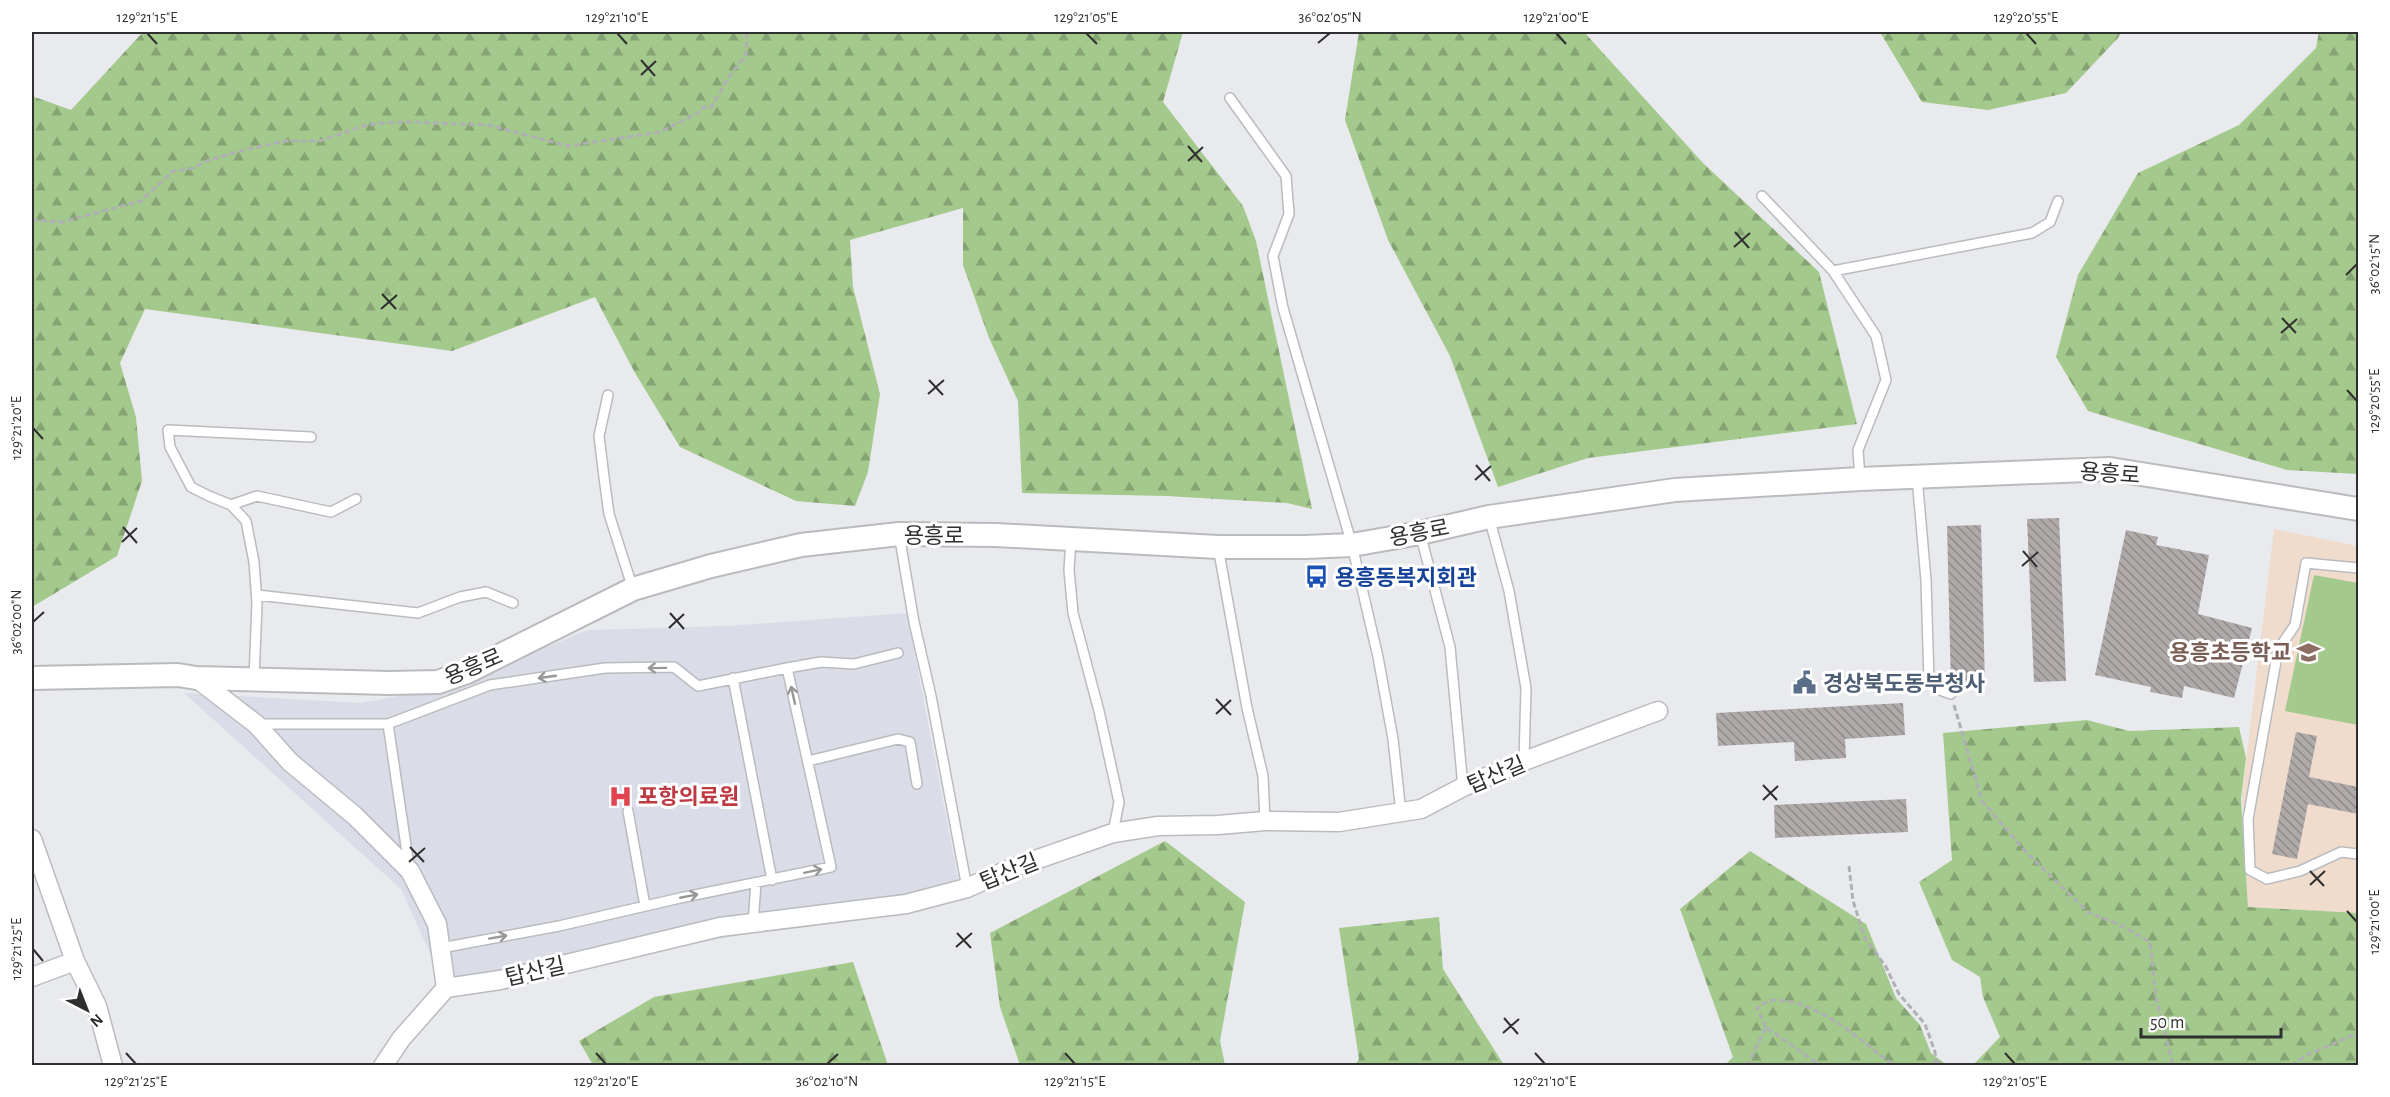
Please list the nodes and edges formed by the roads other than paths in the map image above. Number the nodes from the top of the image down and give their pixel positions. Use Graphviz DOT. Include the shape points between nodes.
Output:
graph roads {
  1 [pos="1230,98"];
  2 [pos="1762,196"];
  3 [pos="2058,201"];
  4 [pos="1833,271"];
  5 [pos="608,395"];
  6 [pos="311,437"];
  7 [pos="1917,477"];
  8 [pos="1860,479"];
  9 [pos="356,500"];
  10 [pos="231,505"];
  11 [pos="2358,509"];
  12 [pos="1489,517"];
  13 [pos="1420,533"];
  14 [pos="899,534"];
  15 [pos="1071,538"];
  16 [pos="1352,545"];
  17 [pos="1218,547"];
  18 [pos="2358,568"];
  19 [pos="633,589"];
  20 [pos="257,596"];
  21 [pos="513,603"];
  22 [pos="898,653"];
  23 [pos="787,668"];
  24 [pos="32,678"];
  25 [pos="196,678"];
  26 [pos="733,678"];
  27 [pos="254,679"];
  28 [pos="1951,694"];
  29 [pos="1658,711"];
  30 [pos="256,724"];
  31 [pos="388,724"];
  32 [pos="808,761"];
  33 [pos="1524,761"];
  34 [pos="917,784"];
  35 [pos="1463,787"];
  36 [pos="628,811"];
  37 [pos="1401,813"];
  38 [pos="1265,821"];
  39 [pos="1113,833"];
  40 [pos="32,838"];
  41 [pos="2358,854"];
  42 [pos="410,871"];
  43 [pos="772,880"];
  44 [pos="756,884"];
  45 [pos="967,888"];
  46 [pos="645,906"];
  47 [pos="753,923"];
  48 [pos="441,948"];
  49 [pos="75,961"];
  50 [pos="32,977"];
  51 [pos="446,988"];
  52 [pos="113,1065"];
  53 [pos="382,1065"];
  1 -- 16 [label="lane" via="1286,176 1289,214 1273,256 1283,308"];
  2 -- 4 [label="lane"];
  3 -- 4 [label="lane" via="2050,222 2032,233"];
  4 -- 8 [label="lane" via="1876,336 1886,380 1858,450"];
  5 -- 19 [label="lane" via="599,436 604,477 609,514"];
  6 -- 10 [label="lane" via="168,430 170,447 190,487"];
  7 -- 8 [label="street, 용흥로"];
  7 -- 11 [label="street, 용흥로" via="2110,469"];
  7 -- 28 [label="lane" via="1929,681"];
  8 -- 12 [label="street, 용흥로" via="1675,490"];
  9 -- 10 [label="lane" via="332,512 257,496"];
  10 -- 20 [label="lane" via="246,521"];
  12 -- 13 [label="street, 용흥로"];
  12 -- 33 [label="lane" via="1509,591 1526,688"];
  13 -- 16 [label="street, 용흥로"];
  13 -- 35 [label="lane" via="1450,647"];
  14 -- 15 [label="street, 용흥로"];
  14 -- 19 [label="street, 용흥로" via="801,545"];
  14 -- 45 [label="lane"];
  15 -- 17 [label="street, 용흥로"];
  15 -- 39 [label="lane" via="1073,613 1119,802"];
  16 -- 17 [label="street, 용흥로"];
  16 -- 37 [label="lane" via="1393,739"];
  17 -- 38 [label="lane" via="1263,776"];
  18 -- 41 [label="lane" via="2306,563 2295,625 2278,650 2248,819 2250,870 2267,879 2300,871 2341,852"];
  19 -- 27 [label="street, 용흥로" via="467,672 438,682"];
  20 -- 21 [label="lane" via="418,613 486,592"];
  20 -- 27 [label="lane"];
  22 -- 23 [label="lane" via="854,664 821,662"];
  23 -- 26 [label="lane"];
  32 -- 23 [label="lane, one-way"];
  24 -- 25 [label="street, 용흥로"];
  25 -- 27 [label="street, 용흥로"];
  25 -- 30 [label="street"];
  26 -- 31 [label="lane, one-way" via="698,686 674,667 605,668 489,685"];
  26 -- 43 [label="lane"];
  29 -- 33 [label="street, 탑산길"];
  30 -- 31 [label="lane"];
  30 -- 42 [label="street" via="290,762 355,816"];
  31 -- 42 [label="lane"];
  32 -- 34 [label="lane" via="898,739 910,742"];
  43 -- 32 [label="lane, one-way" via="831,867"];
  33 -- 35 [label="street, 탑산길"];
  35 -- 37 [label="street, 탑산길" via="1421,808"];
  36 -- 46 [label="lane"];
  37 -- 38 [label="street, 탑산길" via="1339,822"];
  38 -- 39 [label="street, 탑산길" via="1158,826"];
  39 -- 45 [label="street, 탑산길"];
  40 -- 49 [label="street"];
  42 -- 48 [label="street" via="437,924"];
  43 -- 44 [label="lane"];
  46 -- 44 [label="lane, one-way"];
  44 -- 47 [label="lane"];
  45 -- 47 [label="street, 탑산길" via="906,904"];
  48 -- 46 [label="lane, one-way"];
  47 -- 51 [label="street, 탑산길" via="720,927 500,980"];
  48 -- 51 [label="street"];
  49 -- 50 [label="street"];
  49 -- 52 [label="street" via="97,1006"];
  51 -- 53 [label="street"];
}
